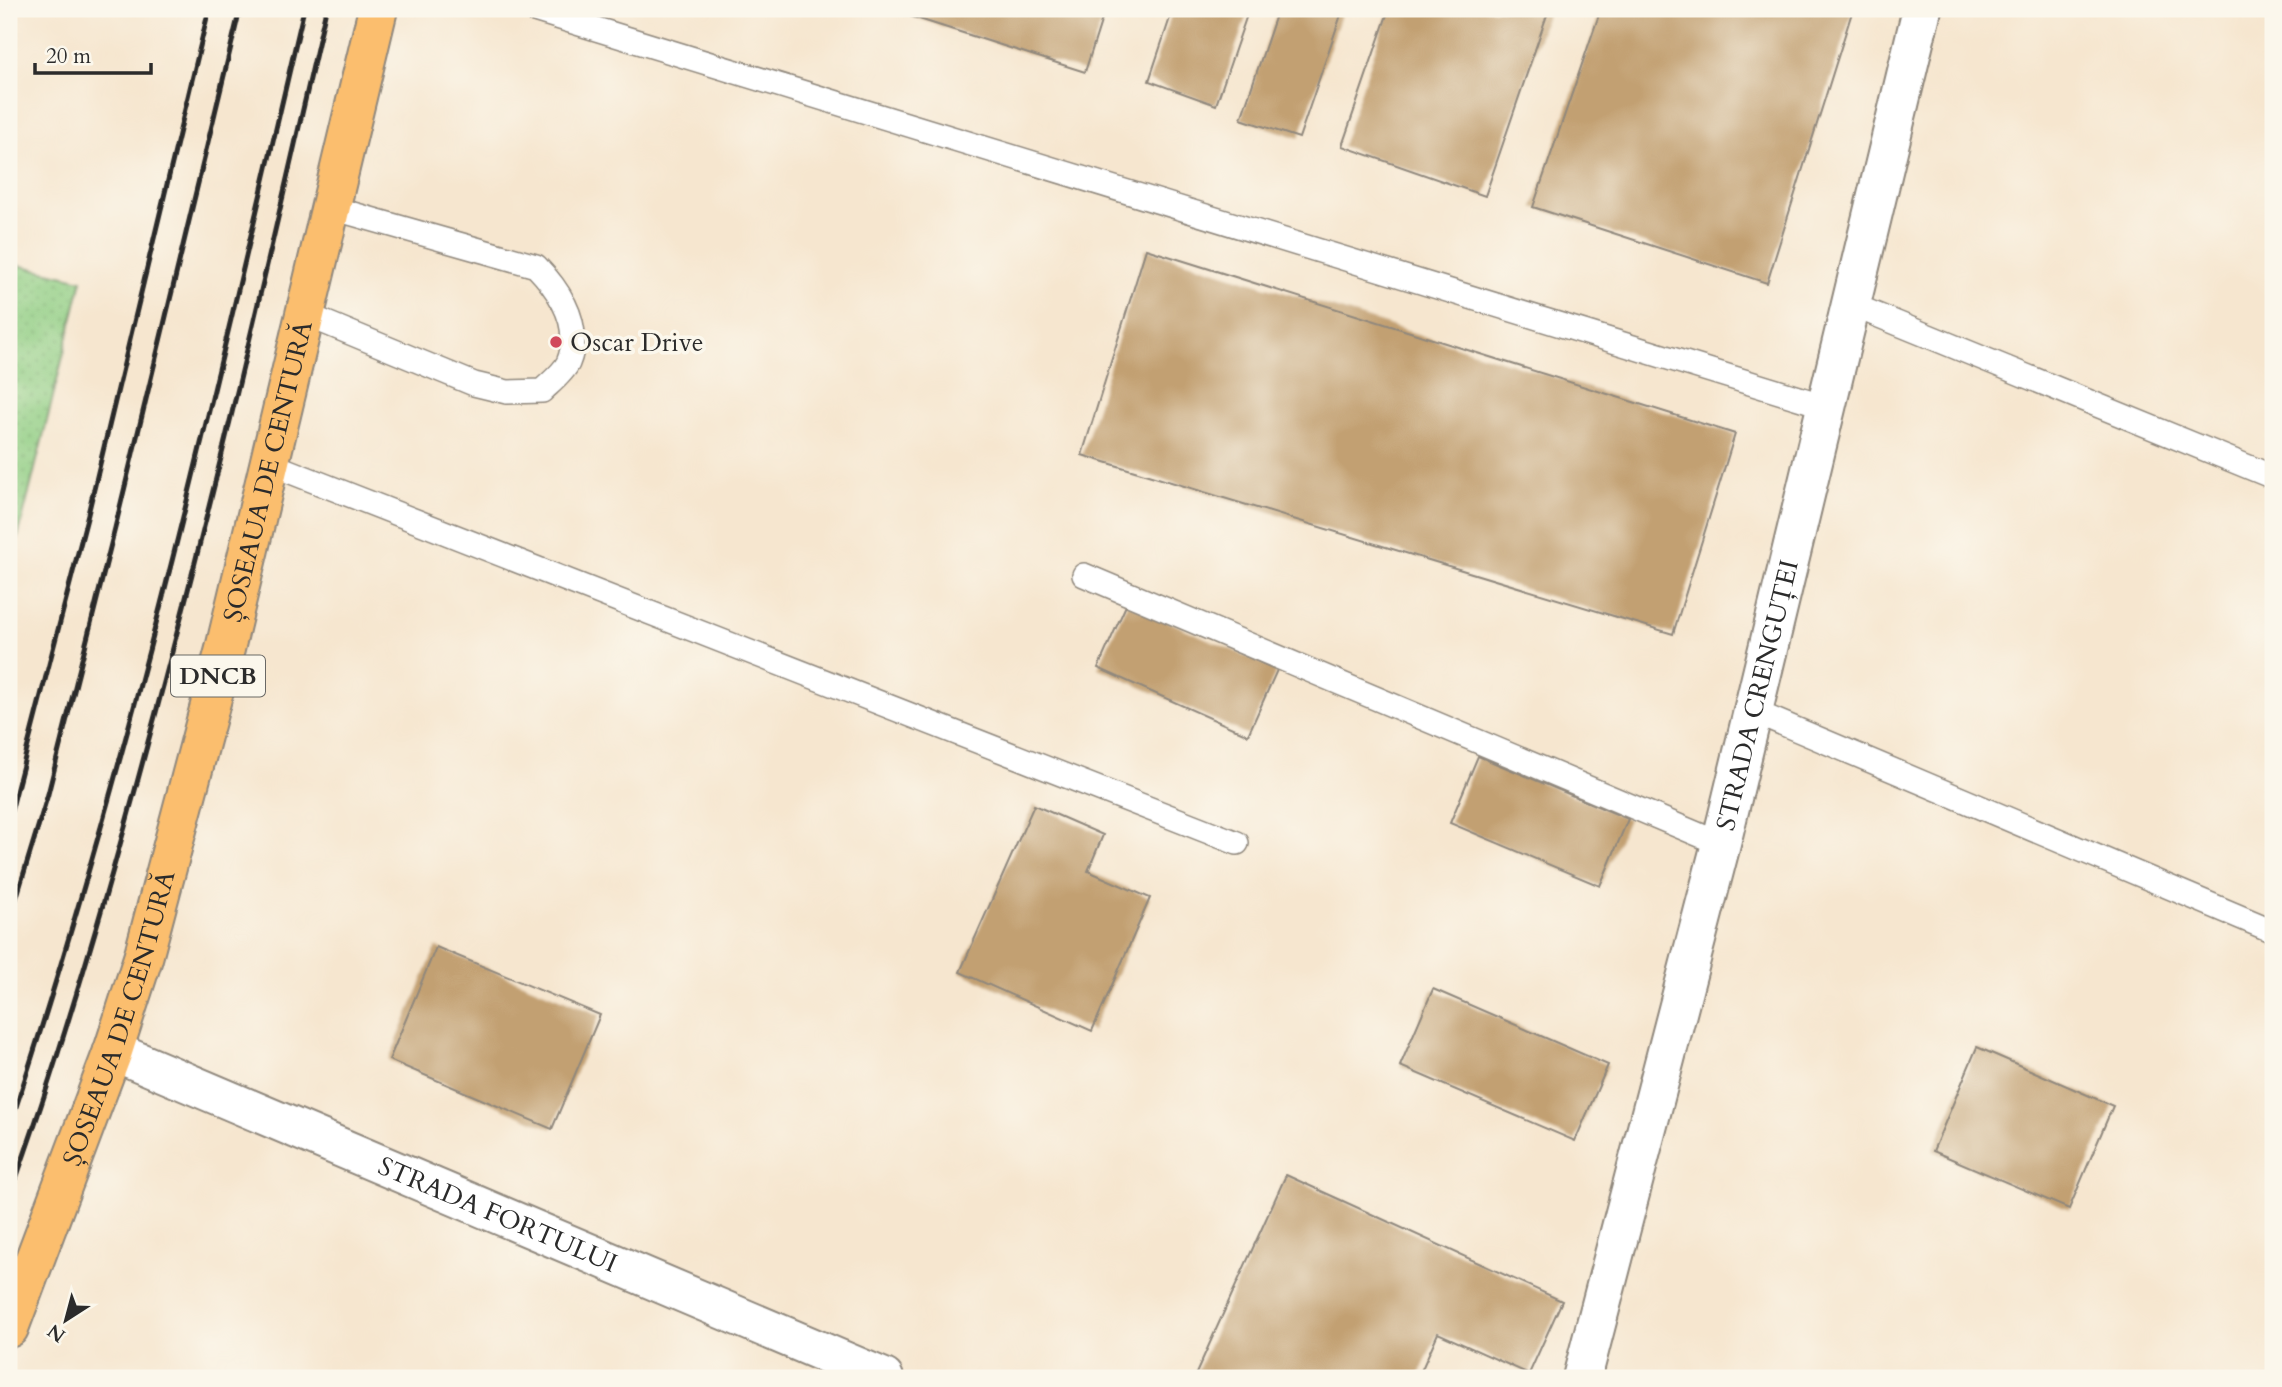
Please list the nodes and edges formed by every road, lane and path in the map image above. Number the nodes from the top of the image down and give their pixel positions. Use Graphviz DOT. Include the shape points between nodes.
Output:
graph roads {
  1 [pos="378,9"];
  2 [pos="531,9"];
  3 [pos="1922,9"];
  4 [pos="332,208"];
  5 [pos="1850,304"];
  6 [pos="307,316"];
  7 [pos="1825,405"];
  8 [pos="268,463"];
  9 [pos="2273,477"];
  10 [pos="1084,575"];
  11 [pos="1753,711"];
  12 [pos="1237,843"];
  13 [pos="1721,844"];
  14 [pos="2273,931"];
  15 [pos="113,1051"];
  16 [pos="9,1328"];
  17 [pos="884,1378"];
  18 [pos="1582,1378"];
  1 -- 4 [label="main road, ȘOSEAUA DE CENTURĂ / DNCB"];
  2 -- 7 [label="lane"];
  3 -- 5 [label="street, STRADA CRENGUȚEI"];
  4 -- 6 [label="main road, ȘOSEAUA DE CENTURĂ / DNCB"];
  4 -- 6 [label="lane" via="536,266 554,284 574,327 567,365 542,391 507,392 474,384"];
  5 -- 7 [label="street, STRADA CRENGUȚEI"];
  5 -- 9 [label="lane"];
  6 -- 8 [label="main road, ȘOSEAUA DE CENTURĂ / DNCB"];
  7 -- 11 [label="street, STRADA CRENGUȚEI"];
  8 -- 12 [label="lane"];
  8 -- 15 [label="main road, ȘOSEAUA DE CENTURĂ / DNCB" via="225,649 146,946"];
  10 -- 13 [label="lane"];
  11 -- 13 [label="street, STRADA CRENGUȚEI"];
  11 -- 14 [label="lane"];
  13 -- 18 [label="street, STRADA CRENGUȚEI"];
  15 -- 16 [label="main road, ȘOSEAUA DE CENTURĂ / DNCB"];
  15 -- 17 [label="street, STRADA FORTULUI"];
}
